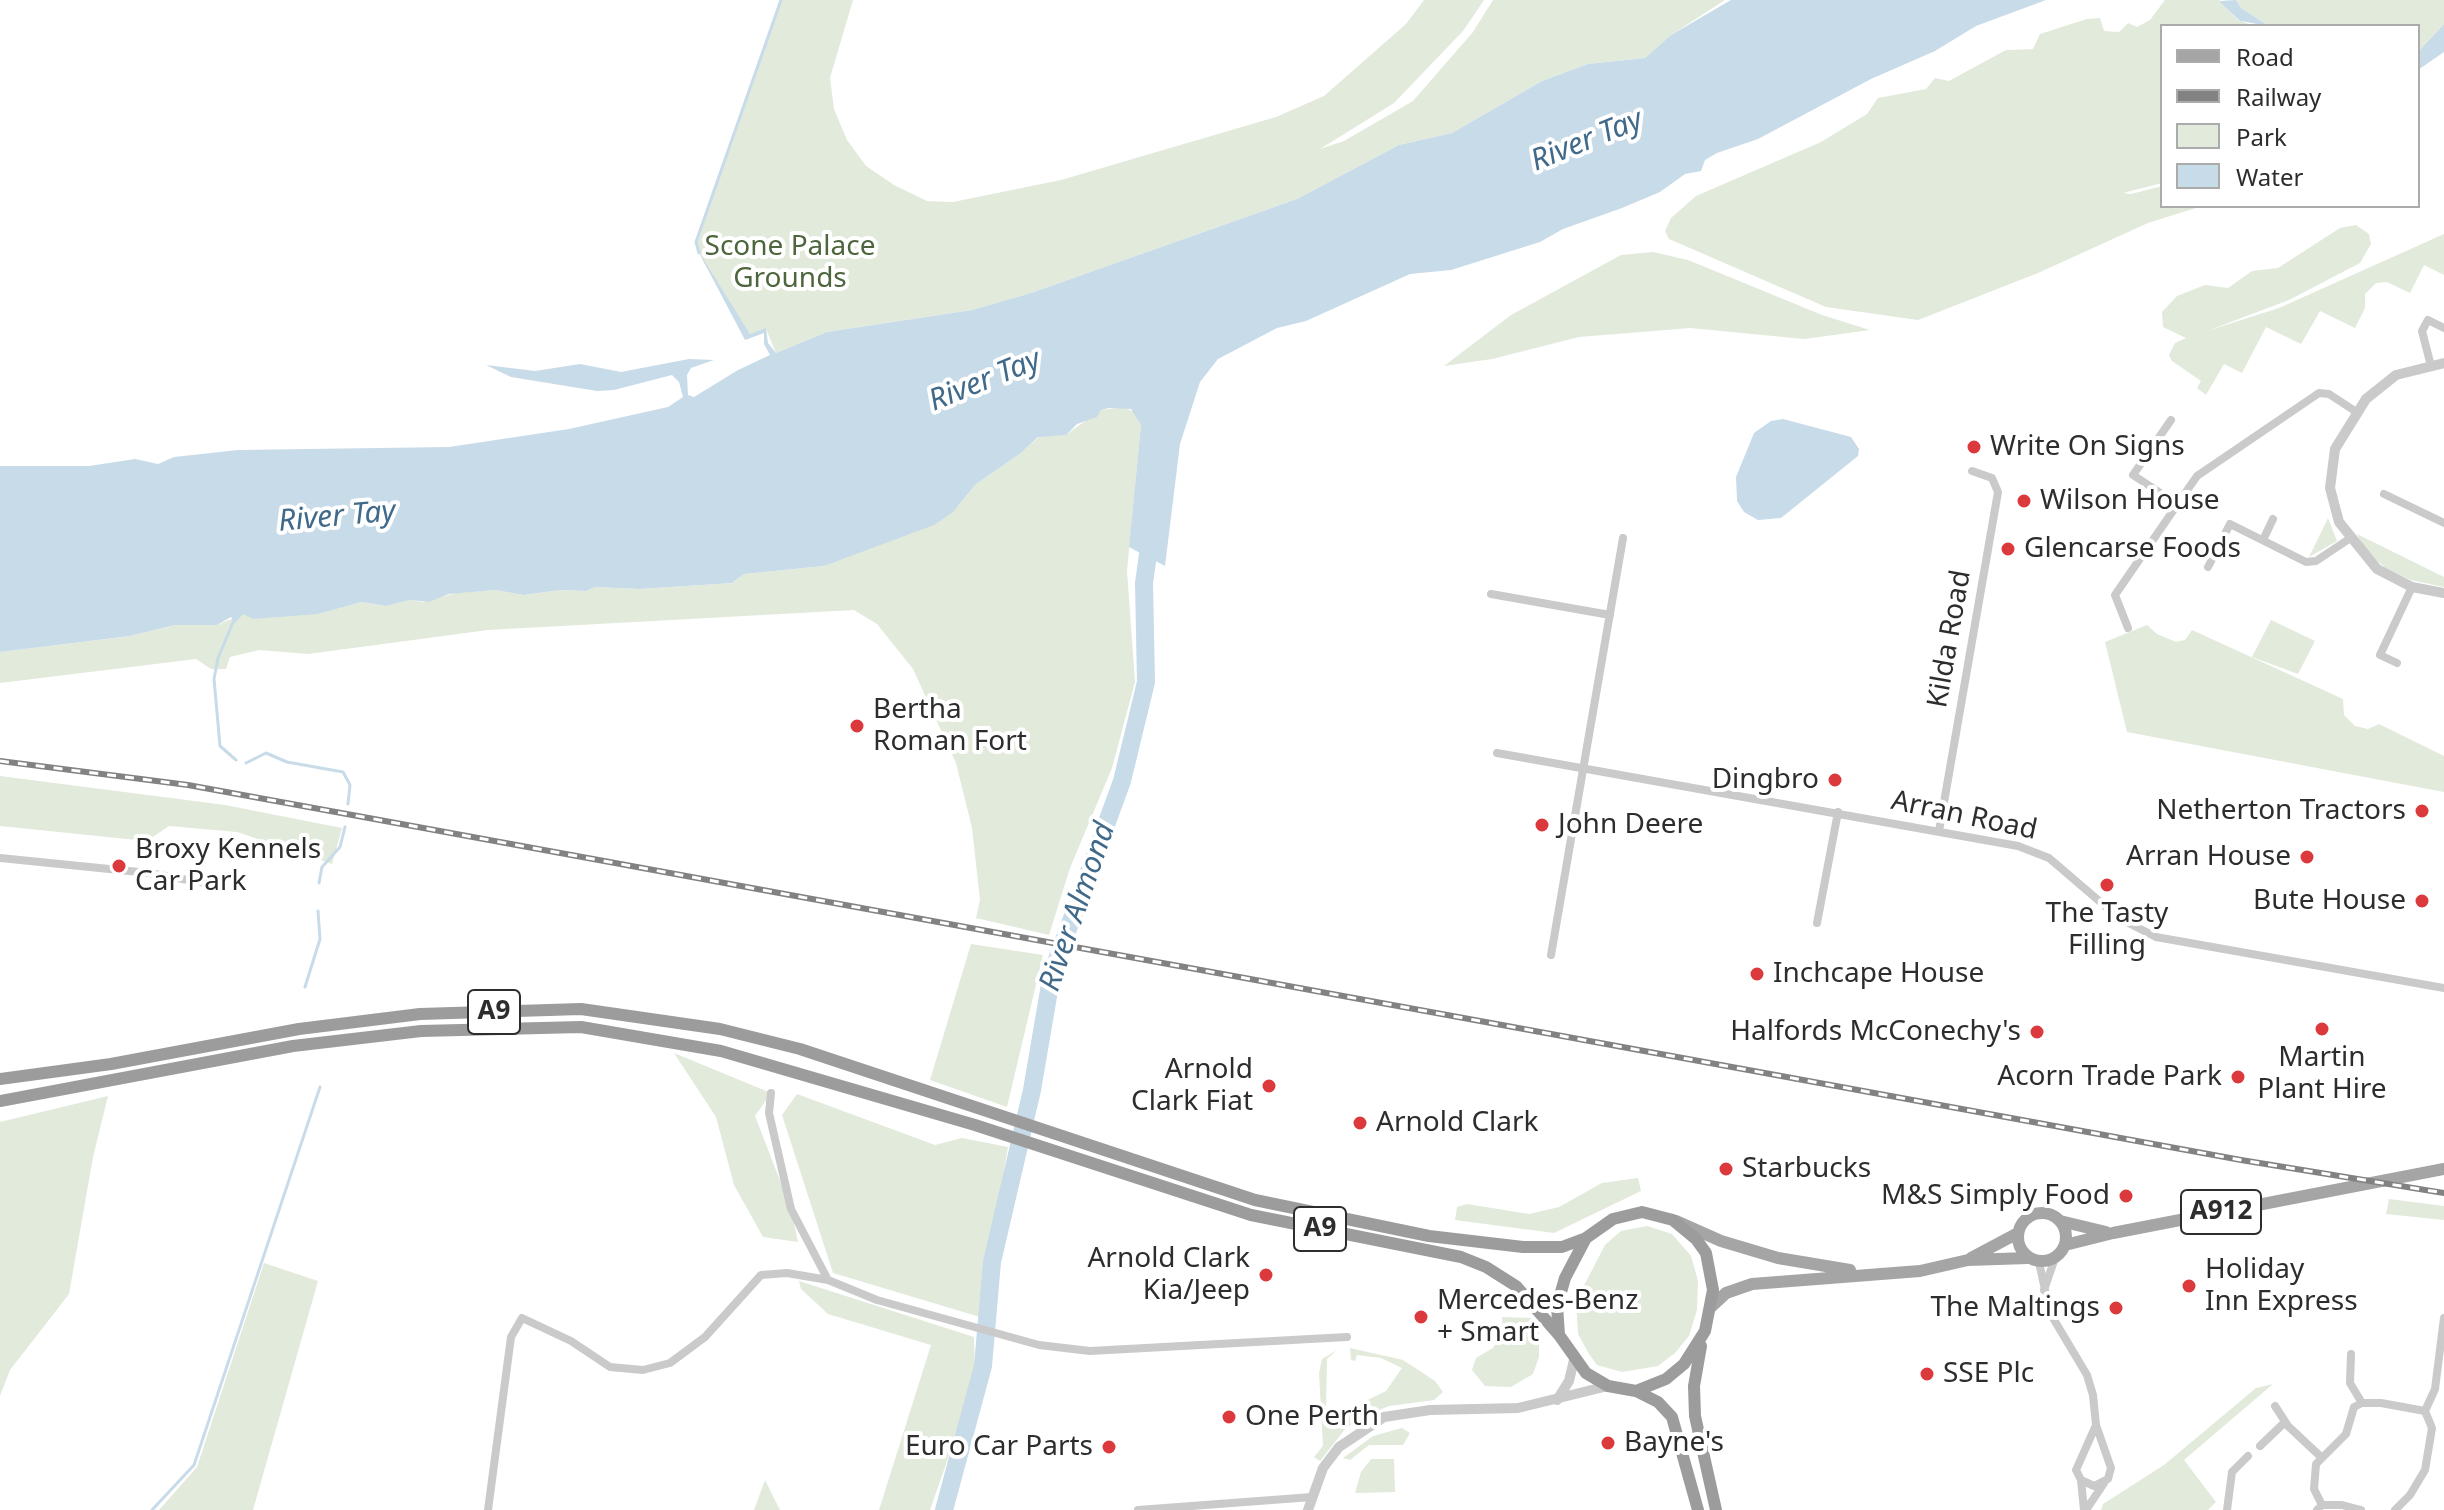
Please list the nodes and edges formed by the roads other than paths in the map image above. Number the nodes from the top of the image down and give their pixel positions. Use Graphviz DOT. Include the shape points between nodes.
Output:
graph roads {
  1 [pos="2444,328"];
  2 [pos="2444,363"];
  3 [pos="2431,366"];
  4 [pos="2355,411"];
  5 [pos="2171,420"];
  6 [pos="1972,471"];
  7 [pos="2384,494"];
  8 [pos="2177,504"];
  9 [pos="2273,519"];
  10 [pos="2444,523"];
  11 [pos="1623,538"];
  12 [pos="2349,539"];
  13 [pos="2263,540"];
  14 [pos="2208,567"];
  15 [pos="2412,587"];
  16 [pos="2444,593"];
  17 [pos="1491,594"];
  18 [pos="1610,615"];
  19 [pos="2128,628"];
  20 [pos="2397,663"];
  21 [pos="1497,753"];
  22 [pos="1582,770"];
  23 [pos="1838,812"];
  24 [pos="1939,831"];
  25 [pos="0,858"];
  26 [pos="216,885"];
  27 [pos="1817,923"];
  28 [pos="1551,955"];
  29 [pos="2444,988"];
  30 [pos="0,1079"];
  31 [pos="771,1093"];
  32 [pos="0,1101"];
  33 [pos="2444,1169"];
  34 [pos="1673,1220"];
  35 [pos="2060,1221"];
  36 [pos="2018,1233"];
  37 [pos="2113,1233"];
  38 [pos="1586,1238"];
  39 [pos="2065,1245"];
  40 [pos="2055,1258"];
  41 [pos="1968,1260"];
  42 [pos="2033,1260"];
  43 [pos="1865,1272"];
  44 [pos="828,1280"];
  45 [pos="2044,1290"];
  46 [pos="1712,1306"];
  47 [pos="2444,1318"];
  48 [pos="1705,1331"];
  49 [pos="1559,1335"];
  50 [pos="1347,1337"];
  51 [pos="2351,1354"];
  52 [pos="1574,1360"];
  53 [pos="1608,1386"];
  54 [pos="1636,1391"];
  55 [pos="1557,1400"];
  56 [pos="2362,1403"];
  57 [pos="2275,1406"];
  58 [pos="2425,1411"];
  59 [pos="2285,1422"];
  60 [pos="2096,1425"];
  61 [pos="2260,1446"];
  62 [pos="2083,1456"];
  63 [pos="2248,1456"];
  64 [pos="2320,1456"];
  65 [pos="2106,1457"];
  66 [pos="2081,1480"];
  67 [pos="2104,1482"];
  68 [pos="1312,1497"];
  69 [pos="2319,1508"];
  70 [pos="488,1510"];
  71 [pos="1138,1510"];
  72 [pos="1308,1510"];
  73 [pos="1698,1510"];
  74 [pos="1716,1510"];
  75 [pos="2085,1510"];
  76 [pos="2227,1510"];
  77 [pos="2361,1510"];
  78 [pos="2395,1510"];
  1 -- 3 [label="street" via="2428,320 2422,331"];
  2 -- 3 [label="street"];
  3 -- 4 [label="street" via="2396,375"];
  4 -- 8 [label="street" via="2329,394 2309,398 2197,476"];
  4 -- 12 [label="street" via="2335,449 2330,473 2334,509"];
  5 -- 8 [label="street" via="2133,475"];
  6 -- 24 [label="street, Kilda Road" via="1992,478 1998,492"];
  7 -- 10 [label="street"];
  8 -- 19 [label="street" via="2115,595"];
  9 -- 13 [label="street"];
  11 -- 18 [label="street"];
  12 -- 13 [label="street" via="2306,562"];
  12 -- 15 [label="street" via="2377,569"];
  13 -- 14 [label="street" via="2230,524"];
  15 -- 16 [label="street"];
  15 -- 20 [label="street" via="2380,655"];
  17 -- 18 [label="street"];
  18 -- 22 [label="street"];
  21 -- 22 [label="street, Arran Road"];
  22 -- 23 [label="street, Arran Road"];
  22 -- 28 [label="street"];
  23 -- 24 [label="street, Arran Road"];
  23 -- 27 [label="street"];
  24 -- 29 [label="street, Arran Road" via="2039,853 2119,918 2156,937"];
  25 -- 26 [label="street"];
  30 -- 38 [label="highway, A9" via="405,1016 581,1009 720,1029 800,1049 1255,1200 1429,1236 1548,1249"];
  31 -- 44 [label="street" via="769,1113 791,1209"];
  32 -- 49 [label="highway, A9" via="293,1046 421,1031 581,1027 721,1051 975,1125 1251,1215 1461,1257 1516,1286"];
  33 -- 37 [label="main road, A912"];
  34 -- 38 [label="highway" via="1642,1212 1624,1215"];
  34 -- 43 [label="main road, A912" via="1778,1258"];
  34 -- 46 [label="highway" via="1706,1253"];
  35 -- 36 [label="main road, A912" via="2047,1213 2034,1214"];
  35 -- 37 [label="main road, A912"];
  35 -- 39 [label="main road"];
  36 -- 41 [label="main road, A912"];
  36 -- 42 [label="main road" via="2019,1247"];
  37 -- 39 [label="main road, A912"];
  38 -- 49 [label="highway" via="1560,1296"];
  39 -- 40 [label="main road"];
  40 -- 42 [label="main road, A912"];
  40 -- 45 [label="street"];
  41 -- 42 [label="main road, A912"];
  41 -- 43 [label="main road, A912" via="1920,1271"];
  42 -- 45 [label="street"];
  43 -- 46 [label="main road, A912" via="1752,1284 1726,1293"];
  44 -- 50 [label="street" via="877,1300 1039,1345 1090,1351"];
  44 -- 70 [label="street" via="761,1275 705,1337 670,1363 643,1370 610,1367 522,1318 511,1337"];
  45 -- 60 [label="street" via="2050,1313 2087,1375"];
  46 -- 48 [label="highway"];
  47 -- 58 [label="street" via="2435,1389"];
  48 -- 54 [label="highway" via="1674,1373"];
  48 -- 74 [label="highway" via="1694,1386 1695,1416"];
  49 -- 52 [label="highway"];
  51 -- 56 [label="street" via="2350,1383"];
  52 -- 53 [label="highway"];
  52 -- 55 [label="street"];
  53 -- 54 [label="highway"];
  53 -- 55 [label="street"];
  54 -- 73 [label="highway" via="1672,1417"];
  55 -- 68 [label="street" via="1518,1408 1384,1417 1339,1447 1323,1468"];
  56 -- 58 [label="street"];
  56 -- 64 [label="street" via="2354,1407 2346,1434"];
  57 -- 59 [label="street"];
  58 -- 78 [label="street" via="2432,1428 2425,1470"];
  59 -- 61 [label="street"];
  59 -- 64 [label="street"];
  60 -- 62 [label="street"];
  60 -- 65 [label="street"];
  62 -- 65 [label="street" via="2094,1452"];
  62 -- 66 [label="street" via="2076,1470"];
  63 -- 76 [label="street" via="2232,1472"];
  64 -- 69 [label="street" via="2314,1489"];
  65 -- 67 [label="street" via="2111,1468"];
  66 -- 67 [label="street" via="2094,1486"];
  66 -- 75 [label="street"];
  67 -- 75 [label="street"];
  68 -- 71 [label="street"];
  68 -- 72 [label="street"];
  69 -- 77 [label="street"];
}
